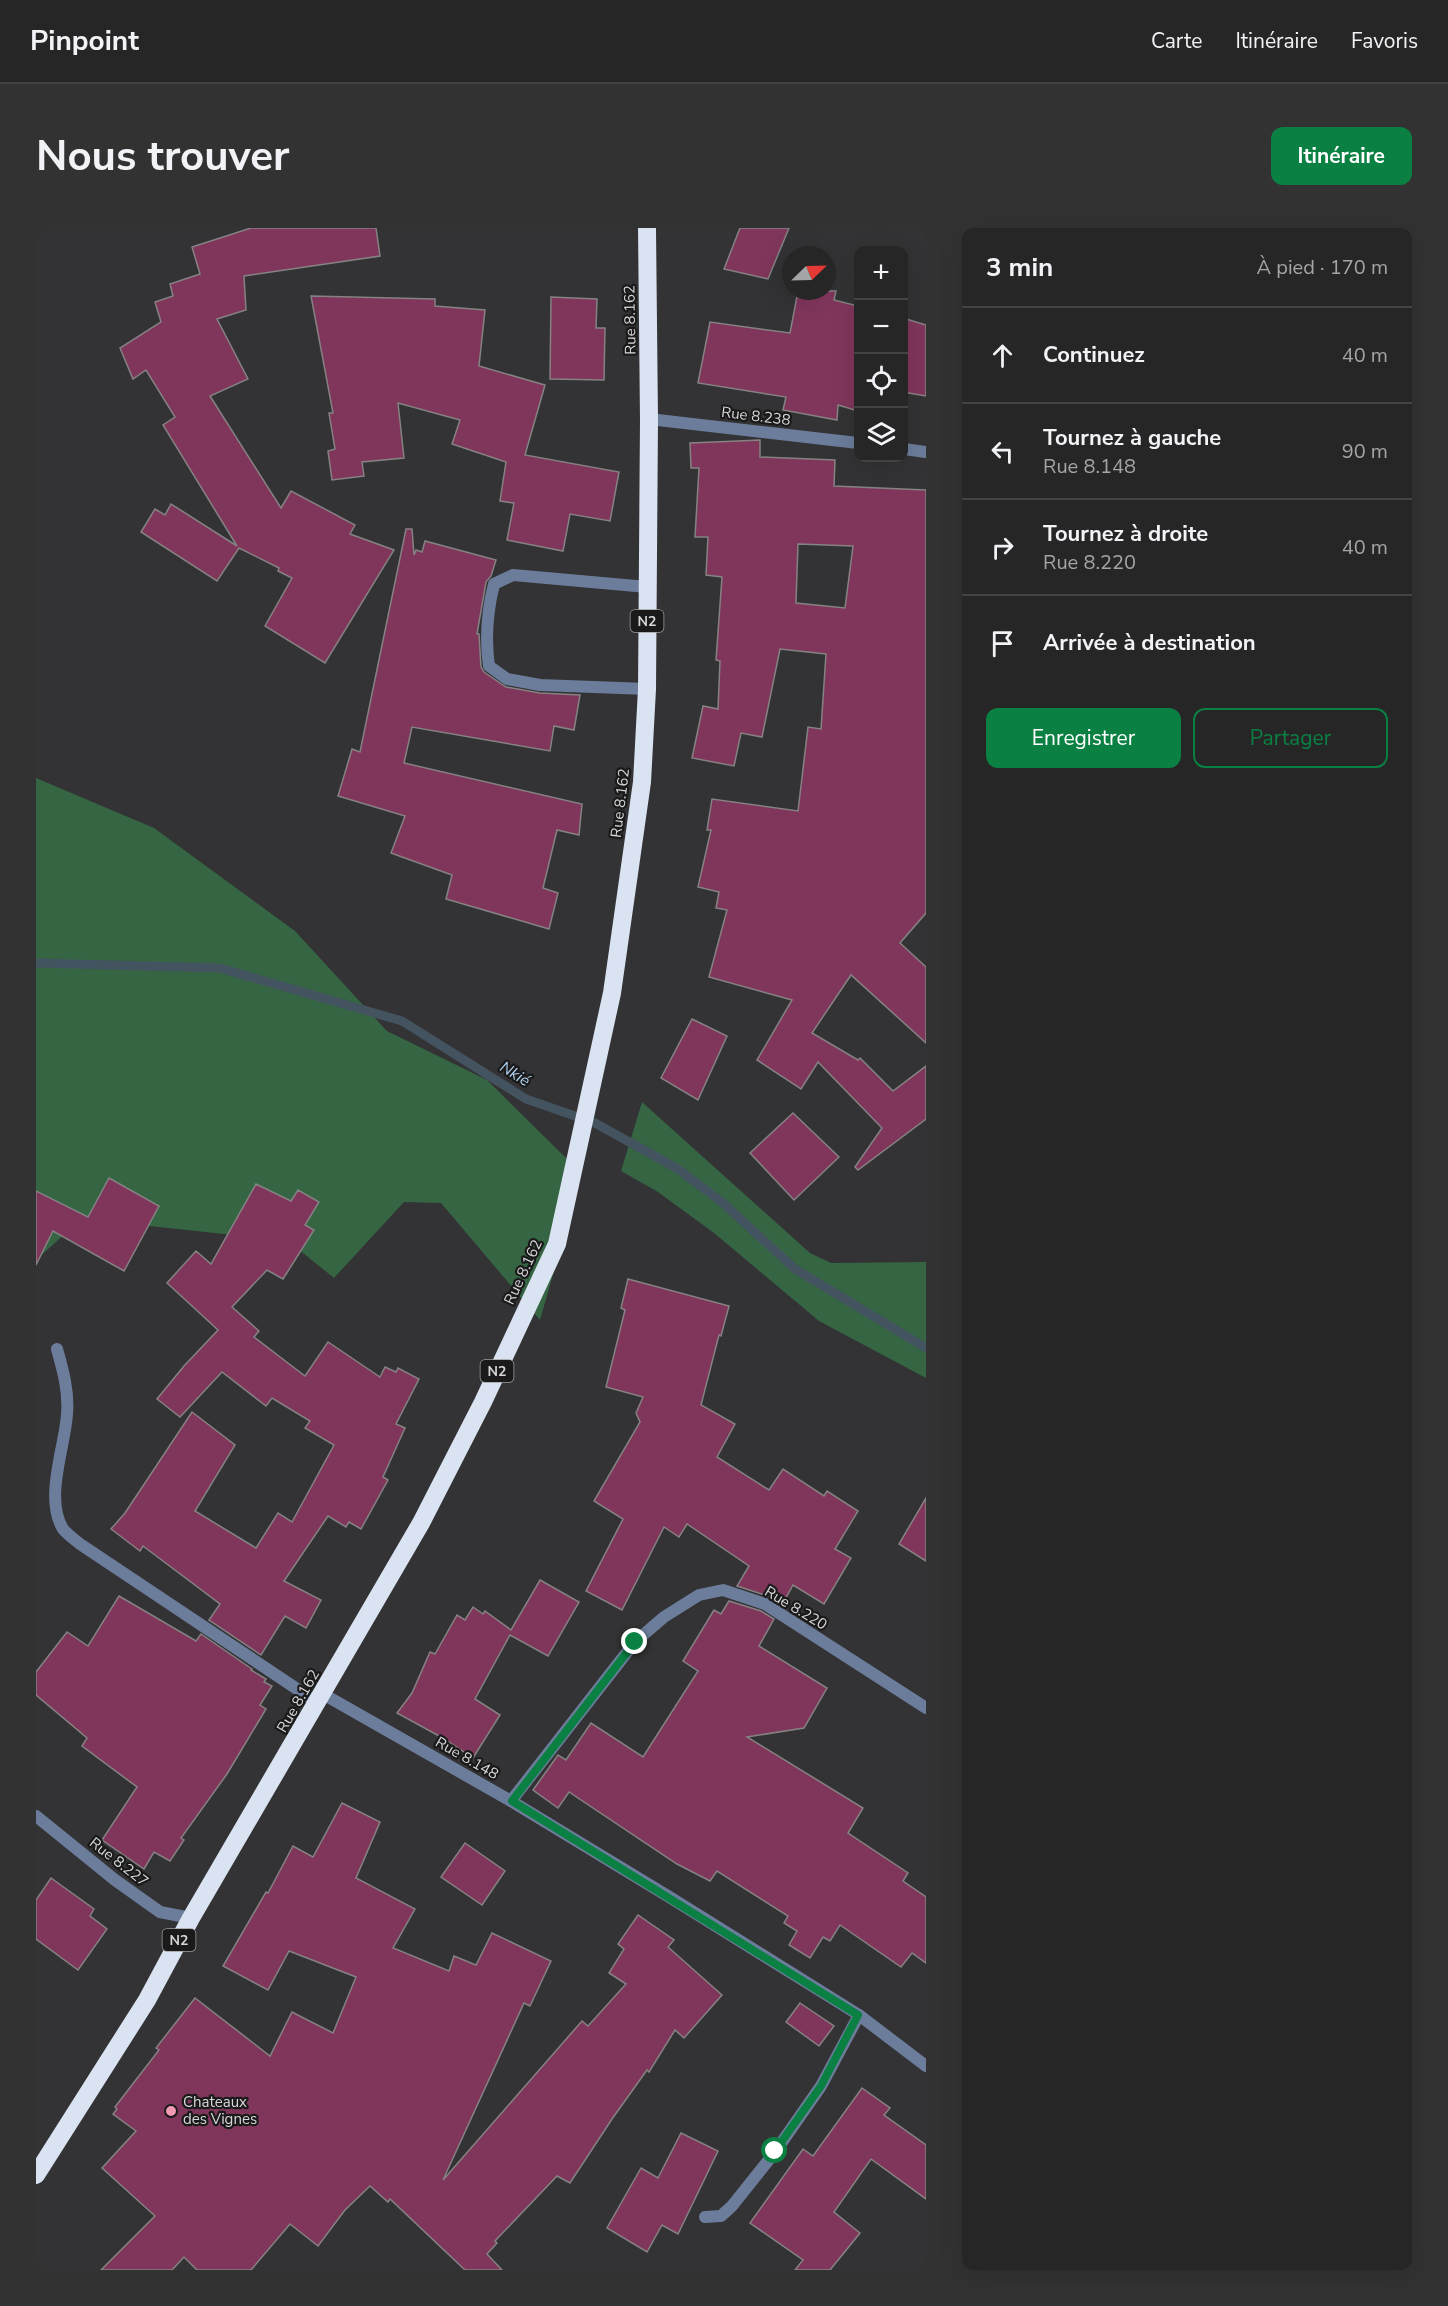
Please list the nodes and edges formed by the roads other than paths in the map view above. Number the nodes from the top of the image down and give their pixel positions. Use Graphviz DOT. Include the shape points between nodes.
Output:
graph roads {
  1 [pos="647,228"];
  2 [pos="649,419"];
  3 [pos="854,444"];
  4 [pos="908,450"];
  5 [pos="926,452"];
  6 [pos="647,587"];
  7 [pos="647,689"];
  8 [pos="57,1349"];
  9 [pos="320,1699"];
  10 [pos="926,1708"];
  11 [pos="512,1801"];
  12 [pos="36,1816"];
  13 [pos="191,1918"];
  14 [pos="858,2015"];
  15 [pos="926,2066"];
  16 [pos="36,2175"];
  17 [pos="705,2217"];
  1 -- 2 [label="highway, Rue 8.162 / N2"];
  2 -- 3 [label="street, Rue 8.238"];
  2 -- 6 [label="highway, Rue 8.162 / N2"];
  4 -- 5 [label="street"];
  6 -- 7 [label="highway, Rue 8.162 / N2"];
  6 -- 7 [label="street" via="513,575 494,584 487,612 487,649 489,666 507,679 570,688"];
  7 -- 9 [label="highway, Rue 8.162 / N2" via="642,782 612,993 556,1244 483,1402 421,1523"];
  8 -- 9 [label="street, Rue 8.148" via="65,1379 67,1413 56,1478 56,1509 63,1529 80,1544"];
  9 -- 11 [label="street, Rue 8.148"];
  9 -- 13 [label="highway, Rue 8.162 / N2"];
  10 -- 11 [label="street, Rue 8.220" via="765,1604 723,1590 699,1595 635,1642"];
  11 -- 14 [label="street, Rue 8.148"];
  12 -- 13 [label="street, Rue 8.227" via="159,1912"];
  13 -- 16 [label="highway, Rue 8.162 / N2" via="147,2000"];
  14 -- 15 [label="street, Rue 8.148"];
  14 -- 17 [label="street" via="821,2086 775,2151 732,2206 721,2216"];
}
